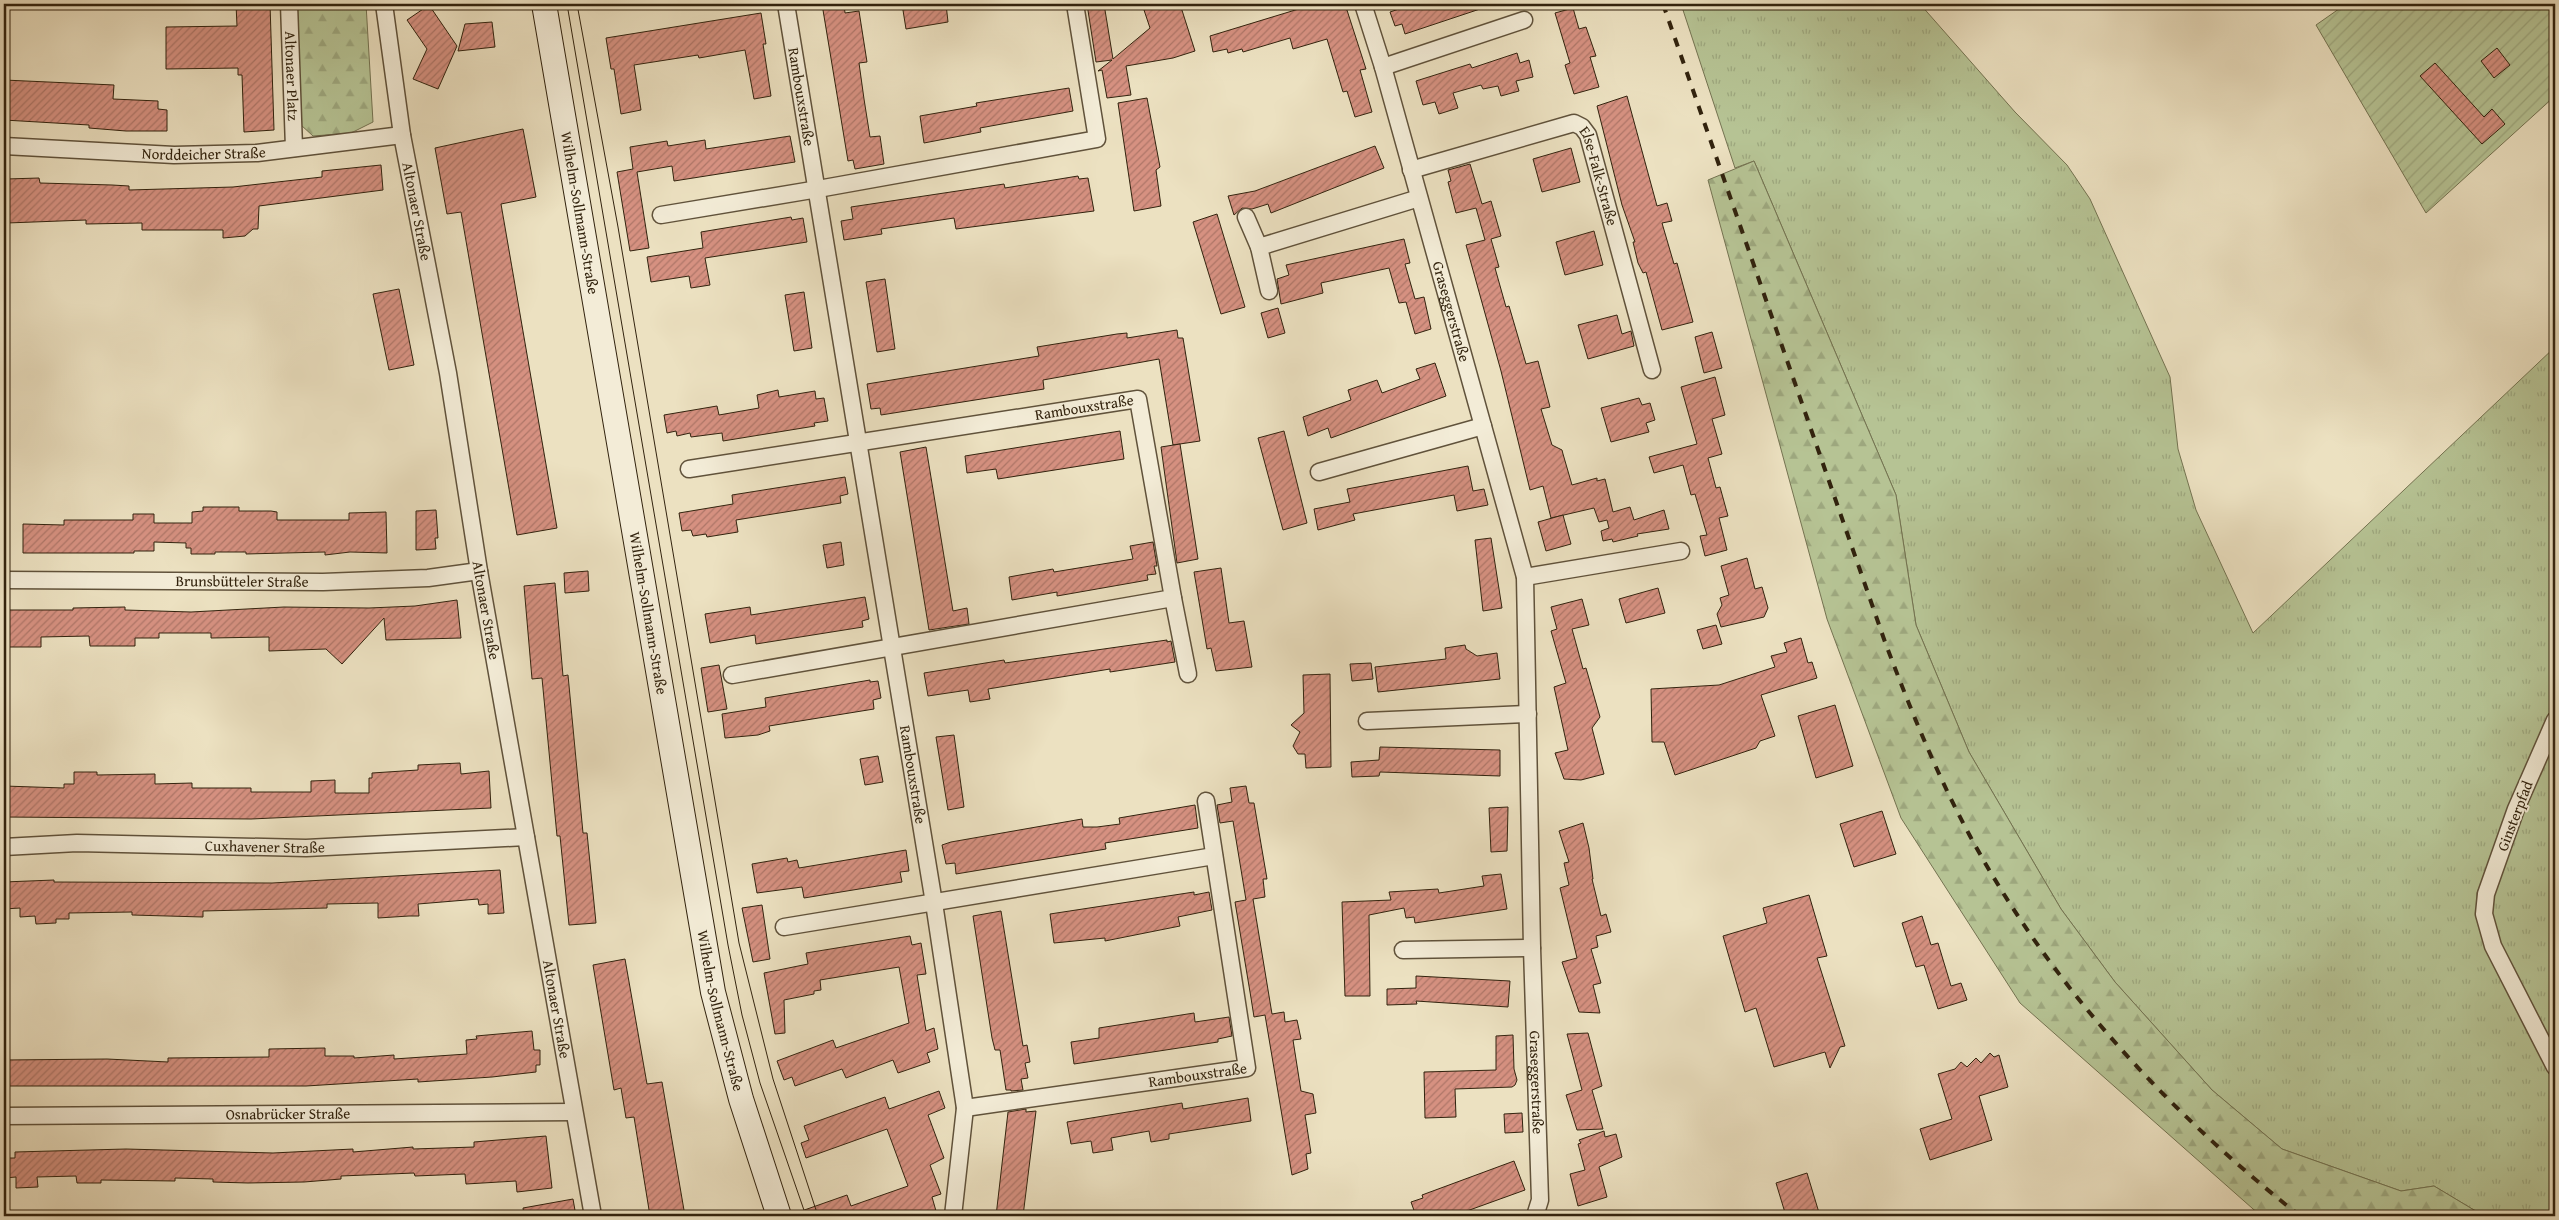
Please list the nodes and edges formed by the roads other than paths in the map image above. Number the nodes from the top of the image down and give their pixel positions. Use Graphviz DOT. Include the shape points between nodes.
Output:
graph roads {
  1 [pos="289,4"];
  2 [pos="384,4"];
  3 [pos="544,4"];
  4 [pos="786,4"];
  5 [pos="1075,4"];
  6 [pos="1363,4"];
  7 [pos="1524,20"];
  8 [pos="1383,66"];
  9 [pos="402,135"];
  10 [pos="4,146"];
  11 [pos="294,148"];
  12 [pos="1411,170"];
  13 [pos="818,189"];
  14 [pos="1419,198"];
  15 [pos="661,214"];
  16 [pos="1246,217"];
  17 [pos="1259,247"];
  18 [pos="1269,291"];
  19 [pos="1652,370"];
  20 [pos="1483,426"];
  21 [pos="859,441"];
  22 [pos="689,469"];
  23 [pos="1319,472"];
  24 [pos="1681,551"];
  25 [pos="479,571"];
  26 [pos="1525,577"];
  27 [pos="4,580"];
  28 [pos="1173,598"];
  29 [pos="890,648"];
  30 [pos="1188,674"];
  31 [pos="732,675"];
  32 [pos="1528,714"];
  33 [pos="2555,720"];
  34 [pos="1367,721"];
  35 [pos="1206,801"];
  36 [pos="526,836"];
  37 [pos="4,847"];
  38 [pos="1214,856"];
  39 [pos="934,903"];
  40 [pos="784,927"];
  41 [pos="1532,948"];
  42 [pos="1403,950"];
  43 [pos="2555,1067"];
  44 [pos="965,1108"];
  45 [pos="573,1112"];
  46 [pos="4,1116"];
  47 [pos="593,1216"];
  48 [pos="779,1216"];
  49 [pos="953,1216"];
  50 [pos="1535,1216"];
  1 -- 11 [label="street, Altonaer Platz"];
  2 -- 9 [label="street, Altonaer Straße"];
  3 -- 48 [label="street, Wilhelm-Sollmann-Straße" via="713,992 741,1098"];
  4 -- 13 [label="street, Rambouxstraße"];
  5 -- 13 [label="street" via="1097,138"];
  6 -- 8 [label="street, Graseggerstraße"];
  7 -- 8 [label="street"];
  8 -- 12 [label="street, Graseggerstraße"];
  9 -- 11 [label="street, Norddeicher Straße"];
  9 -- 25 [label="street, Altonaer Straße" via="448,373"];
  10 -- 11 [label="street, Norddeicher Straße" via="174,155 257,153"];
  12 -- 14 [label="street, Graseggerstraße"];
  12 -- 19 [label="street, Else-Falk-Straße" via="1574,123 1582,126 1588,135"];
  13 -- 15 [label="street"];
  13 -- 21 [label="street, Rambouxstraße"];
  14 -- 17 [label="street"];
  14 -- 20 [label="street, Graseggerstraße"];
  16 -- 17 [label="street"];
  17 -- 18 [label="street"];
  20 -- 23 [label="street"];
  20 -- 26 [label="street, Graseggerstraße"];
  21 -- 22 [label="street, Rambouxstraße"];
  21 -- 28 [label="street, Rambouxstraße" via="1138,399"];
  21 -- 29 [label="street, Rambouxstraße"];
  24 -- 26 [label="street"];
  25 -- 27 [label="street, Brunsbütteler Straße" via="428,578 324,582"];
  25 -- 36 [label="street, Altonaer Straße"];
  26 -- 32 [label="street, Graseggerstraße"];
  28 -- 29 [label="street"];
  28 -- 30 [label="street, Rambouxstraße"];
  29 -- 31 [label="street"];
  29 -- 39 [label="street, Rambouxstraße"];
  32 -- 34 [label="street"];
  32 -- 41 [label="street, Graseggerstraße"];
  33 -- 43 [label="street, Ginsterpfad" via="2516,809 2486,894 2484,914 2494,946"];
  35 -- 38 [label="street, Rambouxstraße"];
  36 -- 37 [label="street, Cuxhavener Straße" via="306,848 77,843"];
  36 -- 45 [label="street, Altonaer Straße"];
  38 -- 39 [label="street"];
  38 -- 44 [label="street, Rambouxstraße" via="1247,1068"];
  39 -- 40 [label="street"];
  39 -- 44 [label="street, Rambouxstraße"];
  41 -- 42 [label="street"];
  41 -- 50 [label="street, Graseggerstraße" via="1540,1200"];
  44 -- 49 [label="street, Rambouxstraße"];
  45 -- 46 [label="street, Osnabrücker Straße"];
  45 -- 47 [label="street, Altonaer Straße"];
}
